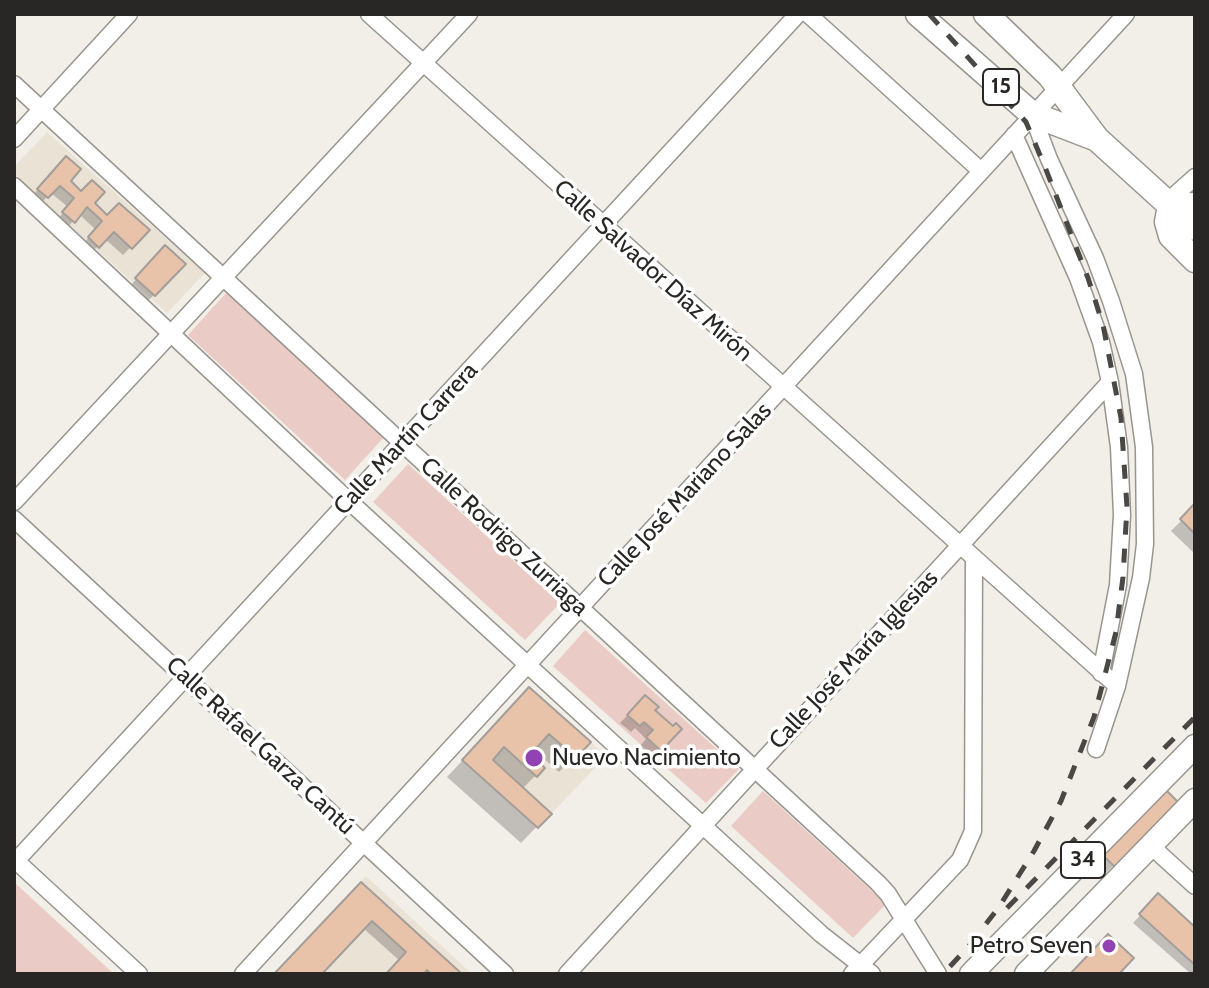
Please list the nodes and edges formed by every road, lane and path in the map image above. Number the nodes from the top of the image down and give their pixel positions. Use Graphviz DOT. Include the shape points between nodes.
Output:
graph roads {
  1 [pos="129,14"];
  2 [pos="369,14"];
  3 [pos="469,14"];
  4 [pos="798,14"];
  5 [pos="808,14"];
  6 [pos="918,14"];
  7 [pos="986,14"];
  8 [pos="1126,14"];
  9 [pos="423,64"];
  10 [pos="14,84"];
  11 [pos="1059,86"];
  12 [pos="41,110"];
  13 [pos="1032,114"];
  14 [pos="1014,135"];
  15 [pos="14,139"];
  16 [pos="1097,139"];
  17 [pos="981,171"];
  18 [pos="1195,177"];
  19 [pos="14,186"];
  20 [pos="1168,204"];
  21 [pos="1195,205"];
  22 [pos="604,226"];
  23 [pos="1195,228"];
  24 [pos="1195,260"];
  25 [pos="223,276"];
  26 [pos="171,332"];
  27 [pos="1110,382"];
  28 [pos="783,388"];
  29 [pos="402,443"];
  30 [pos="349,501"];
  31 [pos="14,502"];
  32 [pos="14,519"];
  33 [pos="959,545"];
  34 [pos="974,558"];
  35 [pos="581,608"];
  36 [pos="529,665"];
  37 [pos="1101,673"];
  38 [pos="186,677"];
  39 [pos="1117,686"];
  40 [pos="1195,746"];
  41 [pos="1096,749"];
  42 [pos="755,767"];
  43 [pos="1195,800"];
  44 [pos="703,826"];
  45 [pos="364,843"];
  46 [pos="1151,846"];
  47 [pos="15,861"];
  48 [pos="1195,886"];
  49 [pos="903,919"];
  50 [pos="862,971"];
  51 [pos="139,974"];
  52 [pos="243,974"];
  53 [pos="505,974"];
  54 [pos="567,974"];
  55 [pos="938,974"];
  56 [pos="971,974"];
  57 [pos="1026,974"];
  1 -- 12 [label="street"];
  2 -- 9 [label="street, Calle Salvador Díaz Mirón"];
  3 -- 9 [label="street"];
  4 -- 22 [label="street, Calle Martín Carrera"];
  5 -- 17 [label="street"];
  6 -- 13 [label="highway, 15"];
  7 -- 11 [label="highway, 15"];
  8 -- 11 [label="street, Calle José Mariano Salas"];
  9 -- 22 [label="street, Calle Salvador Díaz Mirón"];
  9 -- 25 [label="street"];
  10 -- 12 [label="street, Calle Rodrigo Zurriaga"];
  11 -- 13 [label="street, Calle José Mariano Salas"];
  11 -- 16 [label="highway, 15"];
  12 -- 15 [label="street"];
  12 -- 25 [label="street, Calle Rodrigo Zurriaga"];
  13 -- 14 [label="street, Calle José Mariano Salas"];
  13 -- 16 [label="highway, 15"];
  13 -- 39 [label="street" via="1111,301 1140,411 1145,544"];
  14 -- 17 [label="street, Calle José Mariano Salas"];
  14 -- 27 [label="street" via="1078,278"];
  16 -- 20 [label="highway, 15"];
  17 -- 28 [label="street, Calle José Mariano Salas"];
  18 -- 20 [label="street"];
  19 -- 26 [label="street"];
  20 -- 21 [label="highway"];
  20 -- 23 [label="highway, 15"];
  20 -- 24 [label="highway" via="1171,236"];
  22 -- 28 [label="street, Calle Salvador Díaz Mirón"];
  22 -- 29 [label="street, Calle Martín Carrera"];
  25 -- 26 [label="street"];
  25 -- 29 [label="street, Calle Rodrigo Zurriaga"];
  26 -- 30 [label="street"];
  26 -- 31 [label="street"];
  27 -- 33 [label="street, Calle José María Iglesias"];
  27 -- 37 [label="street" via="1122,528 1118,585"];
  28 -- 33 [label="street, Calle Salvador Díaz Mirón"];
  28 -- 35 [label="street, Calle José Mariano Salas"];
  29 -- 30 [label="street, Calle Martín Carrera"];
  29 -- 35 [label="street, Calle Rodrigo Zurriaga"];
  30 -- 36 [label="street"];
  30 -- 38 [label="street, Calle Martín Carrera"];
  32 -- 38 [label="street, Calle Rafael Garza Cantú"];
  33 -- 34 [label="street, Calle Salvador Díaz Mirón"];
  33 -- 42 [label="street, Calle José María Iglesias"];
  34 -- 37 [label="street, Calle Salvador Díaz Mirón"];
  34 -- 49 [label="street" via="973,831 960,860"];
  35 -- 36 [label="street, Calle José Mariano Salas"];
  35 -- 42 [label="street, Calle Rodrigo Zurriaga"];
  36 -- 44 [label="street"];
  36 -- 45 [label="street, Calle José Mariano Salas"];
  37 -- 39 [label="street, Calle Salvador Díaz Mirón"];
  38 -- 45 [label="street, Calle Rafael Garza Cantú"];
  38 -- 47 [label="street, Calle Martín Carrera"];
  39 -- 41 [label="street"];
  40 -- 56 [label="main road, 34"];
  42 -- 44 [label="street, Calle José María Iglesias"];
  42 -- 49 [label="street, Calle Rodrigo Zurriaga" via="878,883"];
  43 -- 46 [label="main road, 34"];
  44 -- 50 [label="street"];
  44 -- 54 [label="street, Calle José María Iglesias"];
  45 -- 52 [label="street, Calle José Mariano Salas"];
  45 -- 53 [label="street, Calle Rafael Garza Cantú"];
  46 -- 48 [label="street"];
  46 -- 57 [label="main road, 34"];
  47 -- 51 [label="street"];
  49 -- 50 [label="street"];
  49 -- 55 [label="street, Calle Rodrigo Zurriaga"];
}
